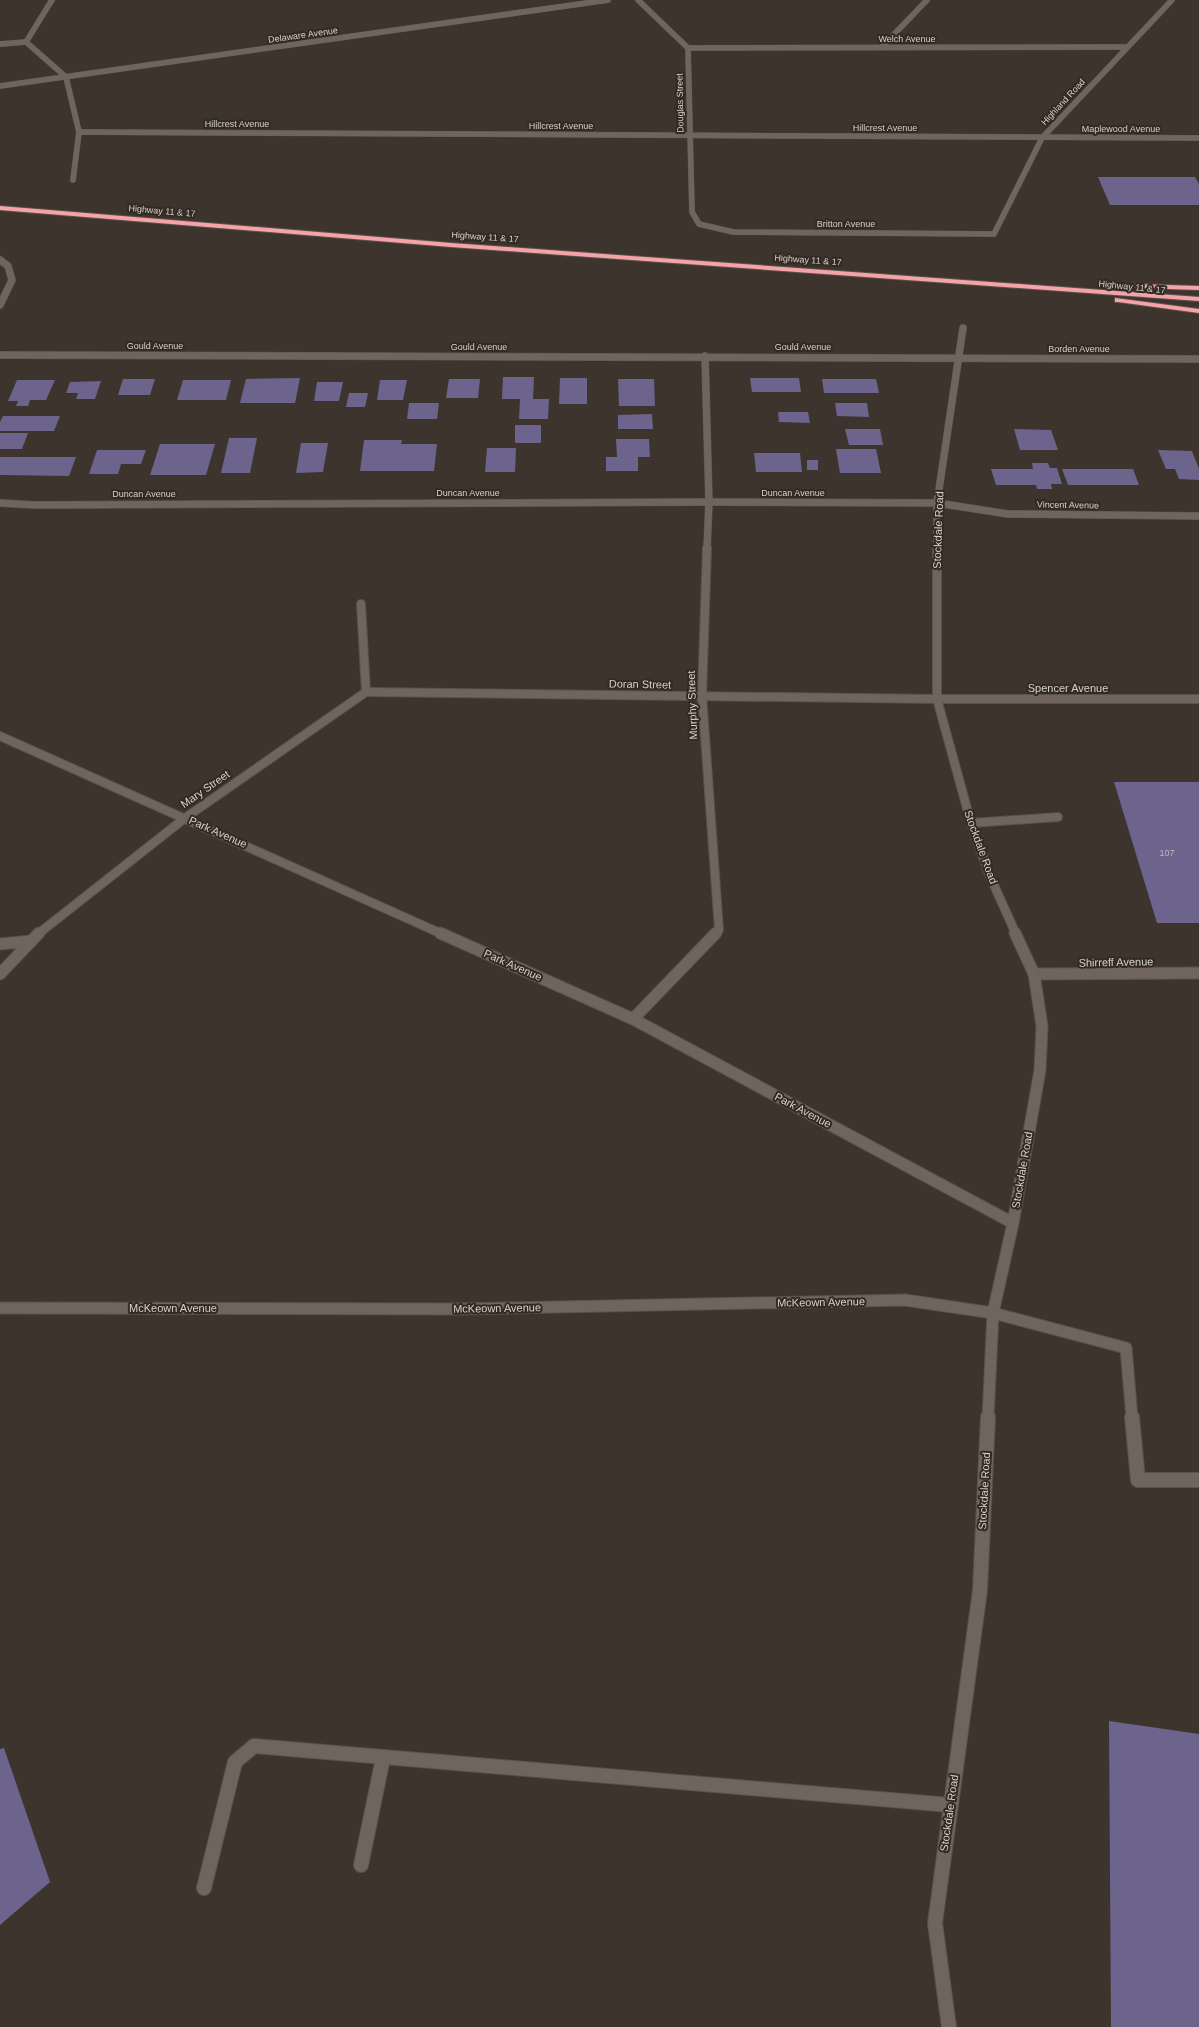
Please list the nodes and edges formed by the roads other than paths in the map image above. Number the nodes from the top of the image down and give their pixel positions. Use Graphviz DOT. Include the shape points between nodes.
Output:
graph roads {
  1 [pos="52,0"];
  2 [pos="608,0"];
  3 [pos="638,0"];
  4 [pos="927,0"];
  5 [pos="1172,0"];
  6 [pos="26,42"];
  7 [pos="0,44"];
  8 [pos="882,47"];
  9 [pos="1126,47"];
  10 [pos="688,48"];
  11 [pos="66,77"];
  12 [pos="0,86"];
  13 [pos="79,132"];
  14 [pos="690,136"];
  15 [pos="1042,138"];
  16 [pos="1199,138"];
  17 [pos="72,180"];
  18 [pos="0,208"];
  19 [pos="699,224"];
  20 [pos="994,234"];
  21 [pos="0,260"];
  22 [pos="968,281"];
  23 [pos="1199,288"];
  24 [pos="1199,299"];
  25 [pos="1199,303"];
  26 [pos="0,306"];
  27 [pos="1199,311"];
  28 [pos="963,328"];
  29 [pos="0,355"];
  30 [pos="705,356"];
  31 [pos="959,357"];
  32 [pos="1199,359"];
  33 [pos="709,502"];
  34 [pos="0,503"];
  35 [pos="937,503"];
  36 [pos="1199,516"];
  37 [pos="361,604"];
  38 [pos="366,692"];
  39 [pos="702,695"];
  40 [pos="937,699"];
  41 [pos="1199,699"];
  42 [pos="0,736"];
  43 [pos="1058,817"];
  44 [pos="185,818"];
  45 [pos="970,823"];
  46 [pos="31,941"];
  47 [pos="0,944"];
  48 [pos="1199,973"];
  49 [pos="0,974"];
  50 [pos="1034,974"];
  51 [pos="634,1019"];
  52 [pos="1013,1223"];
  53 [pos="0,1308"];
  54 [pos="992,1312"];
  55 [pos="1199,1480"];
  56 [pos="383,1758"];
  57 [pos="950,1805"];
  58 [pos="361,1865"];
  59 [pos="204,1888"];
  60 [pos="949,2027"];
  1 -- 6 [label="street"];
  2 -- 11 [label="street, Delaware Avenue"];
  3 -- 10 [label="street"];
  4 -- 8 [label="street"];
  5 -- 9 [label="street, Highland Road"];
  6 -- 7 [label="street"];
  6 -- 11 [label="street"];
  8 -- 9 [label="street, Welch Avenue"];
  8 -- 10 [label="street, Welch Avenue"];
  9 -- 15 [label="street, Highland Road"];
  10 -- 14 [label="street, Douglas Street"];
  11 -- 12 [label="street, Delaware Avenue"];
  11 -- 13 [label="street"];
  13 -- 14 [label="street, Hillcrest Avenue"];
  13 -- 17 [label="street"];
  14 -- 15 [label="street, Hillcrest Avenue"];
  14 -- 19 [label="street, Douglas Street" via="692,212"];
  15 -- 16 [label="street, Maplewood Avenue"];
  15 -- 20 [label="street, Highland Road"];
  18 -- 22 [label="highway, Highway 11 & 17" via="459,245"];
  19 -- 20 [label="street, Britton Avenue" via="733,232"];
  21 -- 26 [label="street" via="8,266 12,280"];
  22 -- 23 [label="highway"];
  22 -- 24 [label="highway, Highway 11 & 17"];
  22 -- 25 [label="highway, Highway 11 & 17"];
  22 -- 27 [label="highway"];
  28 -- 31 [label="street, Stockdale Road"];
  29 -- 30 [label="street, Gould Avenue"];
  30 -- 31 [label="street, Gould Avenue"];
  30 -- 33 [label="street, Murphy Street"];
  31 -- 32 [label="street, Borden Avenue"];
  31 -- 35 [label="street, Stockdale Road"];
  33 -- 34 [label="street, Duncan Avenue" via="35,505"];
  33 -- 35 [label="street, Duncan Avenue"];
  33 -- 39 [label="street, Murphy Street"];
  35 -- 36 [label="street, Vincent Avenue" via="1008,514"];
  35 -- 40 [label="street, Stockdale Road"];
  37 -- 38 [label="street"];
  38 -- 39 [label="street, Doran Street"];
  38 -- 44 [label="street, Mary Street"];
  39 -- 40 [label="street, Doran Street"];
  39 -- 51 [label="street, Murphy Street" via="719,930"];
  40 -- 41 [label="street, Spencer Avenue"];
  40 -- 45 [label="street, Stockdale Road"];
  42 -- 44 [label="street, Park Avenue"];
  43 -- 45 [label="street"];
  44 -- 46 [label="street, Mary Street"];
  44 -- 51 [label="street, Park Avenue"];
  45 -- 50 [label="street, Stockdale Road" via="989,874"];
  46 -- 47 [label="street"];
  46 -- 49 [label="street, Mary Street"];
  48 -- 50 [label="street, Shirreff Avenue"];
  50 -- 52 [label="street, Stockdale Road" via="1042,1026 1040,1070"];
  51 -- 52 [label="street, Park Avenue"];
  52 -- 54 [label="street, Stockdale Road"];
  53 -- 54 [label="street, McKeown Avenue" via="459,1309 905,1300"];
  54 -- 55 [label="street, McKeown Avenue" via="1126,1348 1138,1480"];
  54 -- 57 [label="street, Stockdale Road" via="980,1590"];
  56 -- 57 [label="street"];
  56 -- 58 [label="street"];
  56 -- 59 [label="street" via="254,1746 235,1762"];
  57 -- 60 [label="street, Stockdale Road" via="935,1923"];
}
